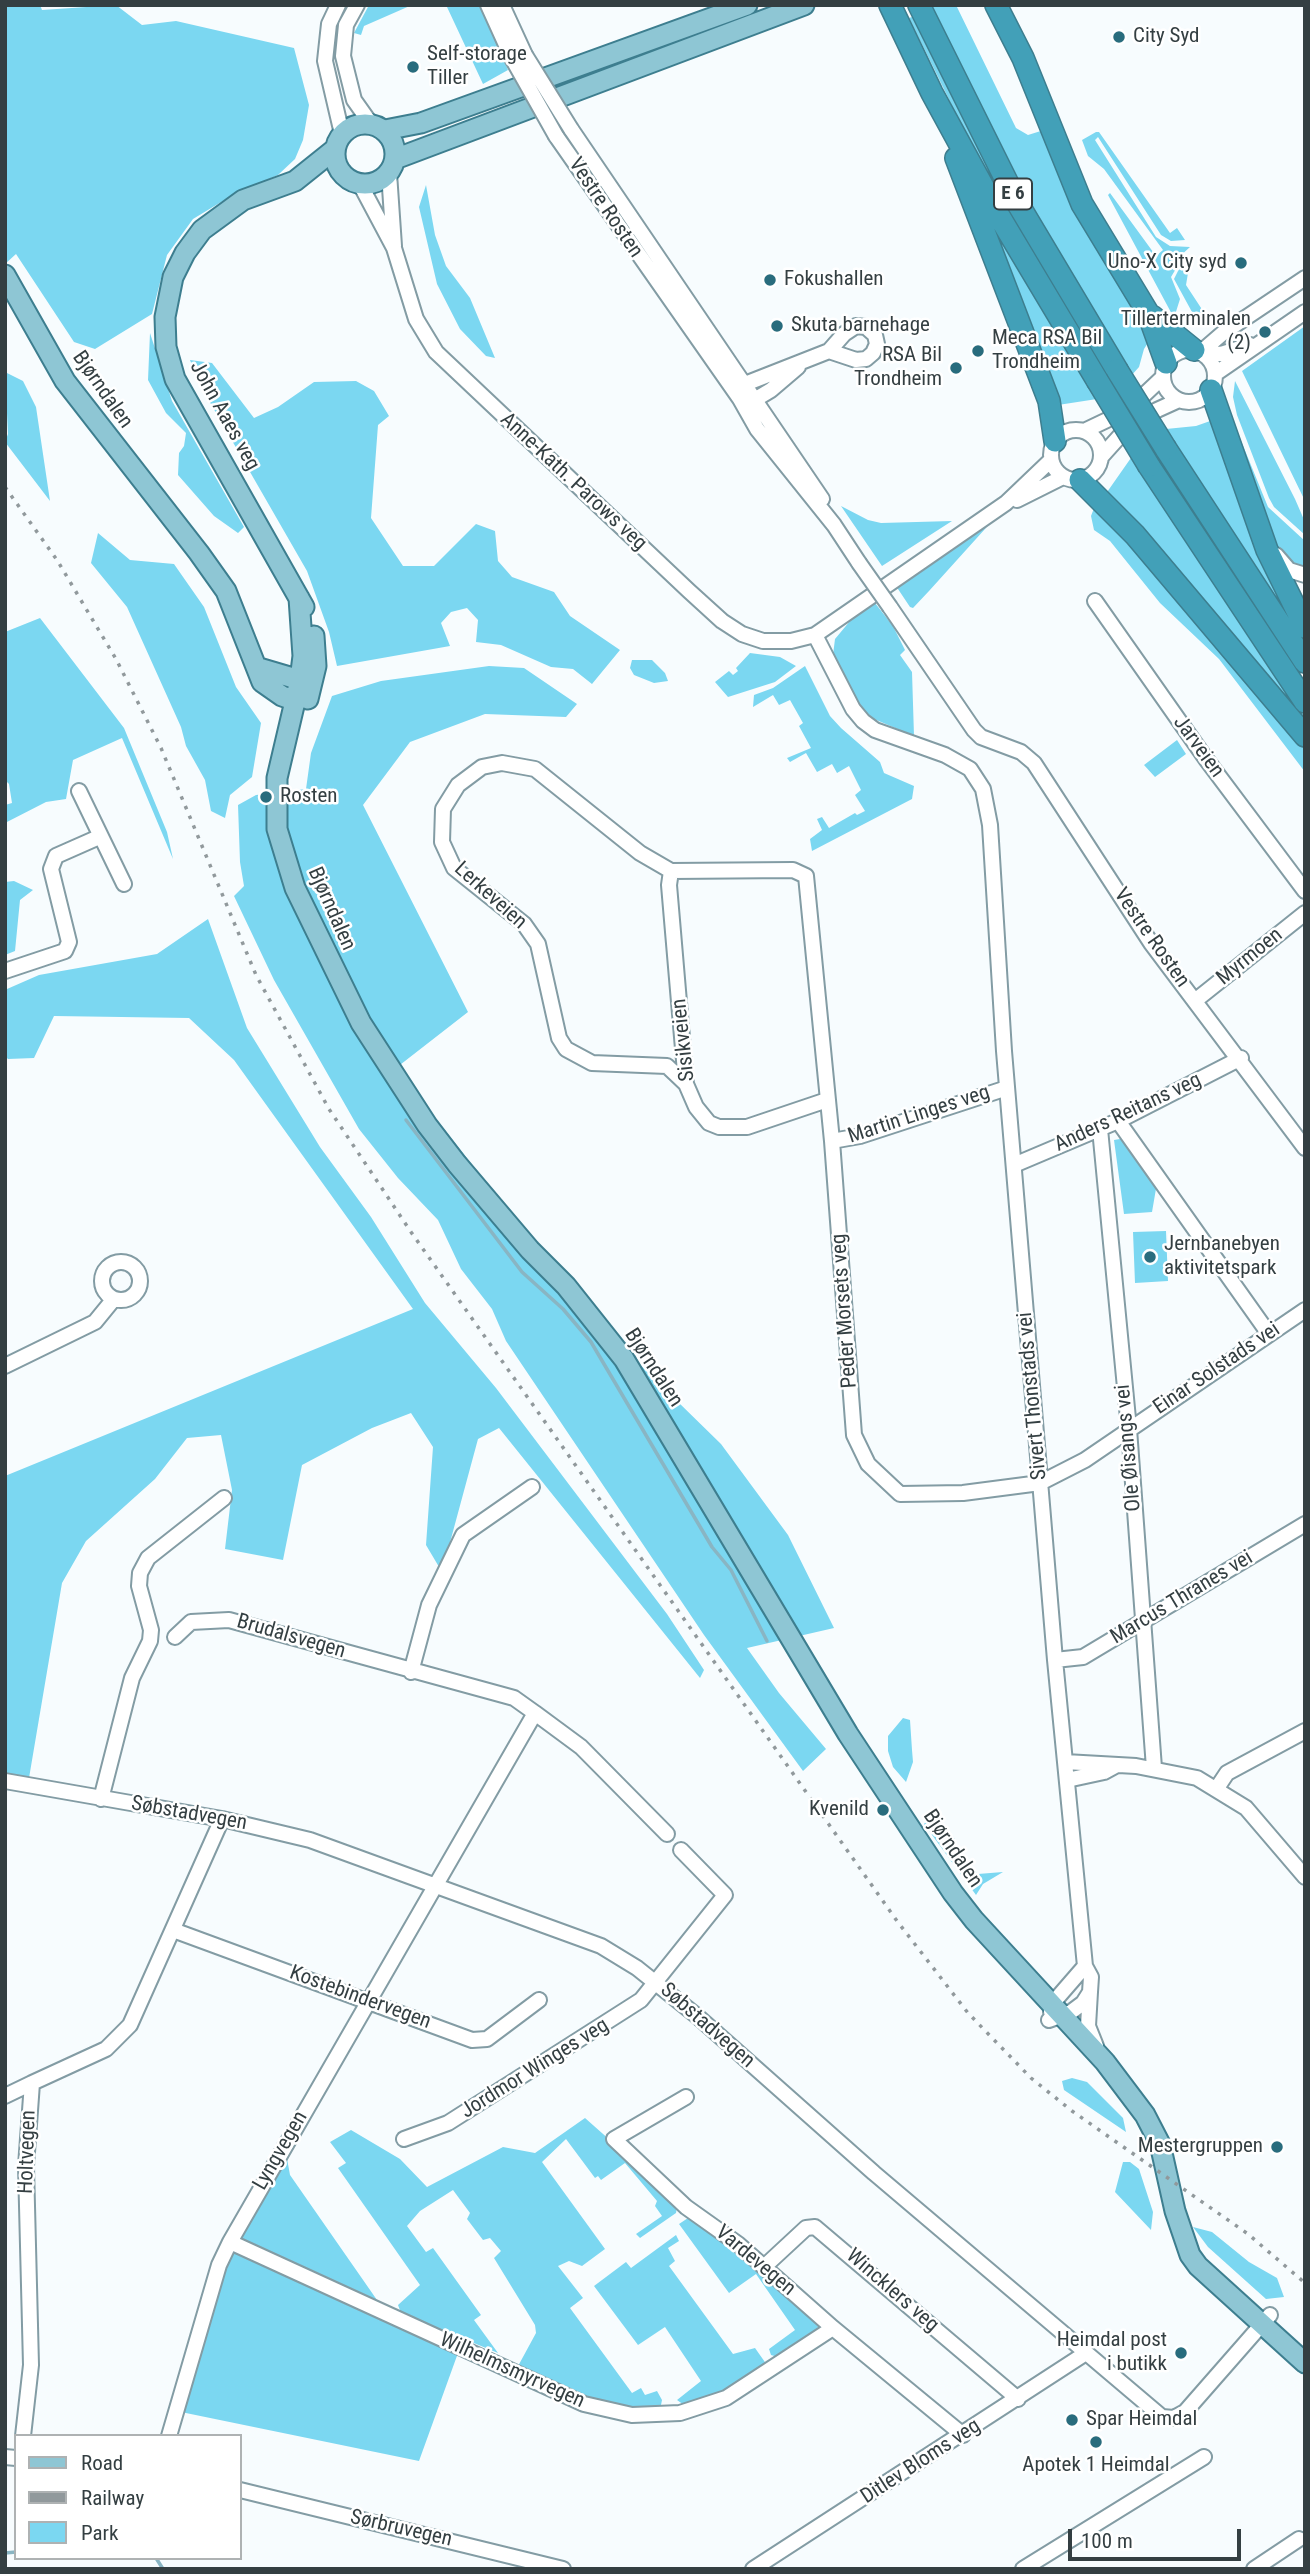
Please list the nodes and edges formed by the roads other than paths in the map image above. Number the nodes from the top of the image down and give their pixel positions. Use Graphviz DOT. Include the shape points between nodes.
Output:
graph roads {
  1 [pos="338,5"];
  2 [pos="357,5"];
  3 [pos="488,5"];
  4 [pos="502,5"];
  5 [pos="747,5"];
  6 [pos="804,5"];
  7 [pos="996,5"];
  8 [pos="920,8"];
  9 [pos="894,15"];
  10 [pos="518,57"];
  11 [pos="932,93"];
  12 [pos="378,127"];
  13 [pos="339,142"];
  14 [pos="392,166"];
  15 [pos="295,180"];
  16 [pos="353,181"];
  17 [pos="394,248"];
  18 [pos="5,275"];
  19 [pos="1305,278"];
  20 [pos="1305,312"];
  21 [pos="1148,313"];
  22 [pos="1248,318"];
  23 [pos="1266,339"];
  24 [pos="829,351"];
  25 [pos="1198,351"];
  26 [pos="1221,354"];
  27 [pos="807,359"];
  28 [pos="1165,370"];
  29 [pos="1213,382"];
  30 [pos="745,384"];
  31 [pos="740,399"];
  32 [pos="756,399"];
  33 [pos="1179,400"];
  34 [pos="1084,431"];
  35 [pos="1053,450"];
  36 [pos="1101,457"];
  37 [pos="1072,479"];
  38 [pos="1006,503"];
  39 [pos="834,525"];
  40 [pos="1263,534"];
  41 [pos="1305,575"];
  42 [pos="1095,601"];
  43 [pos="1305,627"];
  44 [pos="815,635"];
  45 [pos="1305,663"];
  46 [pos="302,691"];
  47 [pos="1305,702"];
  48 [pos="1305,736"];
  49 [pos="79,791"];
  50 [pos="99,837"];
  51 [pos="671,871"];
  52 [pos="124,884"];
  53 [pos="1305,891"];
  54 [pos="1305,913"];
  55 [pos="5,971"];
  56 [pos="1196,1000"];
  57 [pos="1241,1058"];
  58 [pos="686,1084"];
  59 [pos="1007,1088"];
  60 [pos="827,1100"];
  61 [pos="1118,1121"];
  62 [pos="1100,1129"];
  63 [pos="832,1141"];
  64 [pos="1305,1148"];
  65 [pos="1014,1165"];
  66 [pos="113,1300"];
  67 [pos="1305,1310"];
  68 [pos="1269,1334"];
  69 [pos="5,1366"];
  70 [pos="1129,1429"];
  71 [pos="1040,1483"];
  72 [pos="532,1487"];
  73 [pos="224,1498"];
  74 [pos="1305,1524"];
  75 [pos="1143,1623"];
  76 [pos="175,1637"];
  77 [pos="1055,1660"];
  78 [pos="411,1672"];
  79 [pos="535,1713"];
  80 [pos="1305,1731"];
  81 [pos="1065,1762"];
  82 [pos="1115,1766"];
  83 [pos="1154,1768"];
  84 [pos="1067,1780"];
  85 [pos="5,1781"];
  86 [pos="1217,1788"];
  87 [pos="101,1799"];
  88 [pos="222,1819"];
  89 [pos="667,1834"];
  90 [pos="681,1850"];
  91 [pos="1305,1877"];
  92 [pos="436,1886"];
  93 [pos="173,1930"];
  94 [pos="1085,1966"];
  95 [pos="656,1982"];
  96 [pos="1090,1993"];
  97 [pos="539,2000"];
  98 [pos="369,2001"];
  99 [pos="1055,2013"];
  100 [pos="1105,2062"];
  101 [pos="32,2083"];
  102 [pos="1119,2083"];
  103 [pos="5,2096"];
  104 [pos="686,2096"];
  105 [pos="404,2138"];
  106 [pos="230,2242"];
  107 [pos="765,2266"];
  108 [pos="1266,2320"];
  109 [pos="832,2328"];
  110 [pos="1305,2348"];
  111 [pos="1086,2353"];
  112 [pos="1305,2363"];
  113 [pos="1018,2399"];
  114 [pos="23,2434"];
  115 [pos="170,2434"];
  116 [pos="963,2435"];
  117 [pos="1204,2457"];
  118 [pos="242,2490"];
  119 [pos="1299,2539"];
  120 [pos="562,2569"];
  121 [pos="753,2569"];
  122 [pos="1023,2569"];
  123 [pos="1254,2569"];
  1 -- 13 [label="street" via="329,24 326,61"];
  2 -- 12 [label="street" via="346,25 343,56 356,105"];
  3 -- 10 [label="street, Vestre Rosten"];
  4 -- 10 [label="street, Vestre Rosten"];
  5 -- 12 [label="main road" via="421,124"];
  6 -- 14 [label="main road"];
  7 -- 21 [label="highway" via="1082,204"];
  8 -- 45 [label="highway, E 6, bridge" via="1018,204 1166,449"];
  9 -- 11 [label="highway, E 6"];
  10 -- 30 [label="street, Vestre Rosten, bridge"];
  10 -- 31 [label="street, Vestre Rosten, bridge" via="556,136"];
  11 -- 35 [label="highway, E 6" via="1046,393"];
  11 -- 47 [label="highway, E 6, bridge" via="1005,227 1149,466"];
  12 -- 13 [label="main road" via="355,125"];
  12 -- 14 [label="main road" via="394,143"];
  13 -- 15 [label="main road, John Aaes veg"];
  13 -- 16 [label="main road" via="337,165"];
  14 -- 16 [label="main road" via="375,184"];
  14 -- 17 [label="street, Anne-Kath. Parows veg"];
  15 -- 16 [label="main road, John Aaes veg"];
  15 -- 46 [label="main road, John Aaes veg" via="243,200 202,230 178,265 165,317 166,347 175,379 310,619 316,666"];
  16 -- 17 [label="street, Anne-Kath. Parows veg"];
  17 -- 44 [label="street, Anne-Kath. Parows veg" via="416,319 436,352 722,621 763,640"];
  18 -- 46 [label="main road, Bjørndalen" via="65,381 226,591 262,682 272,690"];
  19 -- 22 [label="street"];
  20 -- 23 [label="street"];
  21 -- 25 [label="highway"];
  21 -- 28 [label="highway"];
  22 -- 25 [label="street"];
  22 -- 26 [label="street"];
  23 -- 26 [label="street"];
  23 -- 29 [label="street"];
  24 -- 27 [label="street"];
  25 -- 26 [label="street"];
  25 -- 28 [label="street" via="1181,351"];
  25 -- 29 [label="street" via="1211,361"];
  26 -- 29 [label="street"];
  27 -- 30 [label="street"];
  27 -- 32 [label="street"];
  28 -- 33 [label="street" via="1168,391"];
  28 -- 34 [label="street" via="1128,410"];
  29 -- 33 [label="street" via="1200,400"];
  29 -- 40 [label="highway" via="1217,416"];
  30 -- 31 [label="street"];
  30 -- 32 [label="street, Vestre Rosten"];
  31 -- 32 [label="street"];
  31 -- 39 [label="street, Vestre Rosten" via="757,429"];
  32 -- 39 [label="street, Vestre Rosten"];
  33 -- 36 [label="street" via="1119,437"];
  34 -- 35 [label="street" via="1068,431"];
  34 -- 36 [label="street" via="1095,438"];
  35 -- 37 [label="street"];
  35 -- 38 [label="street, Anne-Kath. Parows veg"];
  36 -- 37 [label="street" via="1095,472"];
  37 -- 38 [label="street, Anne-Kath. Parows veg"];
  37 -- 48 [label="highway" via="1135,535"];
  38 -- 44 [label="street, Anne-Kath. Parows veg"];
  39 -- 56 [label="street, Vestre Rosten, bridge" via="974,730 1034,763 1151,943"];
  40 -- 41 [label="street" via="1281,563"];
  40 -- 43 [label="highway" via="1272,564"];
  42 -- 53 [label="street, Jarveien"];
  44 -- 59 [label="street, Sivert Thonstads vei" via="863,721 970,769 983,789 990,825"];
  46 -- 99 [label="main road, Bjørndalen" via="275,794 277,829 300,898 374,1046 457,1164 624,1359 848,1734 974,1920"];
  49 -- 50 [label="street"];
  50 -- 52 [label="street"];
  50 -- 55 [label="street" via="56,856 51,869 69,942 65,951"];
  51 -- 58 [label="street, Sisikveien"];
  51 -- 58 [label="street, Lerkeveien" via="640,853 535,769 502,763 482,767 458,785 443,809 442,842 453,868 524,924 538,944 554,1028 566,1049 592,1063 667,1066"];
  51 -- 60 [label="street, Peder Morsets veg" via="800,871 806,876"];
  54 -- 56 [label="street, Myrmoen"];
  56 -- 57 [label="street, Vestre Rosten"];
  57 -- 61 [label="street, Anders Reitans veg"];
  57 -- 64 [label="street, Vestre Rosten"];
  58 -- 60 [label="street, Sisikveien" via="703,1117 719,1127 747,1127"];
  59 -- 63 [label="street, Martin Linges veg"];
  59 -- 65 [label="street, Sivert Thonstads vei"];
  60 -- 63 [label="street, Peder Morsets veg"];
  61 -- 62 [label="street, Anders Reitans veg"];
  61 -- 68 [label="street"];
  62 -- 65 [label="street, Anders Reitans veg"];
  62 -- 70 [label="street, Ole Øisangs vei"];
  63 -- 71 [label="street, Peder Morsets veg" via="854,1435 868,1464 900,1494 963,1493"];
  65 -- 71 [label="street, Sivert Thonstads vei"];
  66 -- 69 [label="street" via="95,1322"];
  67 -- 68 [label="street, Einar Solstads vei"];
  68 -- 70 [label="street, Einar Solstads vei"];
  70 -- 71 [label="street, Peder Morsets veg" via="1085,1460"];
  70 -- 75 [label="street, Ole Øisangs vei"];
  71 -- 77 [label="street, Sivert Thonstads vei"];
  72 -- 78 [label="street" via="463,1535 429,1605"];
  73 -- 87 [label="street" via="148,1558 140,1573 139,1586 152,1630 132,1678"];
  74 -- 75 [label="street, Marcus Thranes vei"];
  75 -- 77 [label="street, Marcus Thranes vei" via="1083,1657"];
  75 -- 83 [label="street, Ole Øisangs vei"];
  76 -- 78 [label="street, Brudalsvegen" via="191,1622 229,1620"];
  77 -- 81 [label="street, Sivert Thonstads vei"];
  78 -- 79 [label="street, Brudalsvegen" via="514,1698"];
  79 -- 89 [label="street, Brudalsvegen" via="581,1748"];
  79 -- 92 [label="street"];
  80 -- 86 [label="street" via="1227,1773"];
  81 -- 82 [label="street"];
  81 -- 84 [label="street, Sivert Thonstads vei"];
  82 -- 83 [label="street"];
  82 -- 84 [label="street"];
  83 -- 86 [label="street"];
  84 -- 94 [label="street, Sivert Thonstads vei"];
  85 -- 87 [label="street, Søbstadvegen"];
  86 -- 91 [label="street" via="1256,1818"];
  87 -- 88 [label="street, Søbstadvegen"];
  88 -- 92 [label="street, Søbstadvegen" via="310,1840"];
  88 -- 93 [label="street, Holtvegen"];
  90 -- 95 [label="street" via="725,1895"];
  92 -- 95 [label="street, Søbstadvegen" via="601,1945"];
  92 -- 98 [label="street, Lyngvegen"];
  93 -- 98 [label="street, Kostebindervegen"];
  93 -- 101 [label="street, Holtvegen" via="130,2025 118,2039 89,2058"];
  94 -- 96 [label="street, Sivert Thonstads vei" via="1091,1978"];
  94 -- 99 [label="street"];
  95 -- 105 [label="street, Jordmor Winges veg" via="641,2000 449,2123"];
  95 -- 111 [label="street, Søbstadvegen"];
  96 -- 99 [label="street" via="1077,2008"];
  96 -- 100 [label="street, Sivert Thonstads vei" via="1088,2026"];
  97 -- 98 [label="street, Kostebindervegen" via="480,2041"];
  98 -- 106 [label="street, Lyngvegen"];
  99 -- 100 [label="main road, Bjørndalen"];
  99 -- 102 [label="main road, Bjørndalen" via="1098,2069"];
  100 -- 102 [label="main road, Bjørndalen"];
  101 -- 103 [label="street"];
  101 -- 114 [label="street, Holtvegen" via="26,2166 30,2365"];
  102 -- 108 [label="main road, Bjørndalen" via="1153,2127 1190,2255 1208,2278"];
  104 -- 107 [label="street, Vardevegen" via="614,2139 686,2207"];
  106 -- 109 [label="street, Wilhelmsmyrvegen" via="584,2404 632,2415 680,2413 726,2398"];
  106 -- 115 [label="street, Lyngvegen" via="219,2265"];
  107 -- 109 [label="street, Vardevegen"];
  107 -- 113 [label="street, Wincklers veg" via="806,2228 815,2227"];
  108 -- 110 [label="main road, Bjørndalen"];
  108 -- 111 [label="street, Søbstadvegen" via="1185,2412 1174,2418 1153,2412"];
  108 -- 112 [label="main road, Bjørndalen"];
  109 -- 116 [label="street, Vardevegen"];
  111 -- 113 [label="street, Ditlev Bloms veg"];
  113 -- 116 [label="street, Ditlev Bloms veg"];
  116 -- 121 [label="street, Ditlev Bloms veg"];
  117 -- 122 [label="street"];
  118 -- 120 [label="street, Sørbruvegen"];
  119 -- 123 [label="street"];
}
